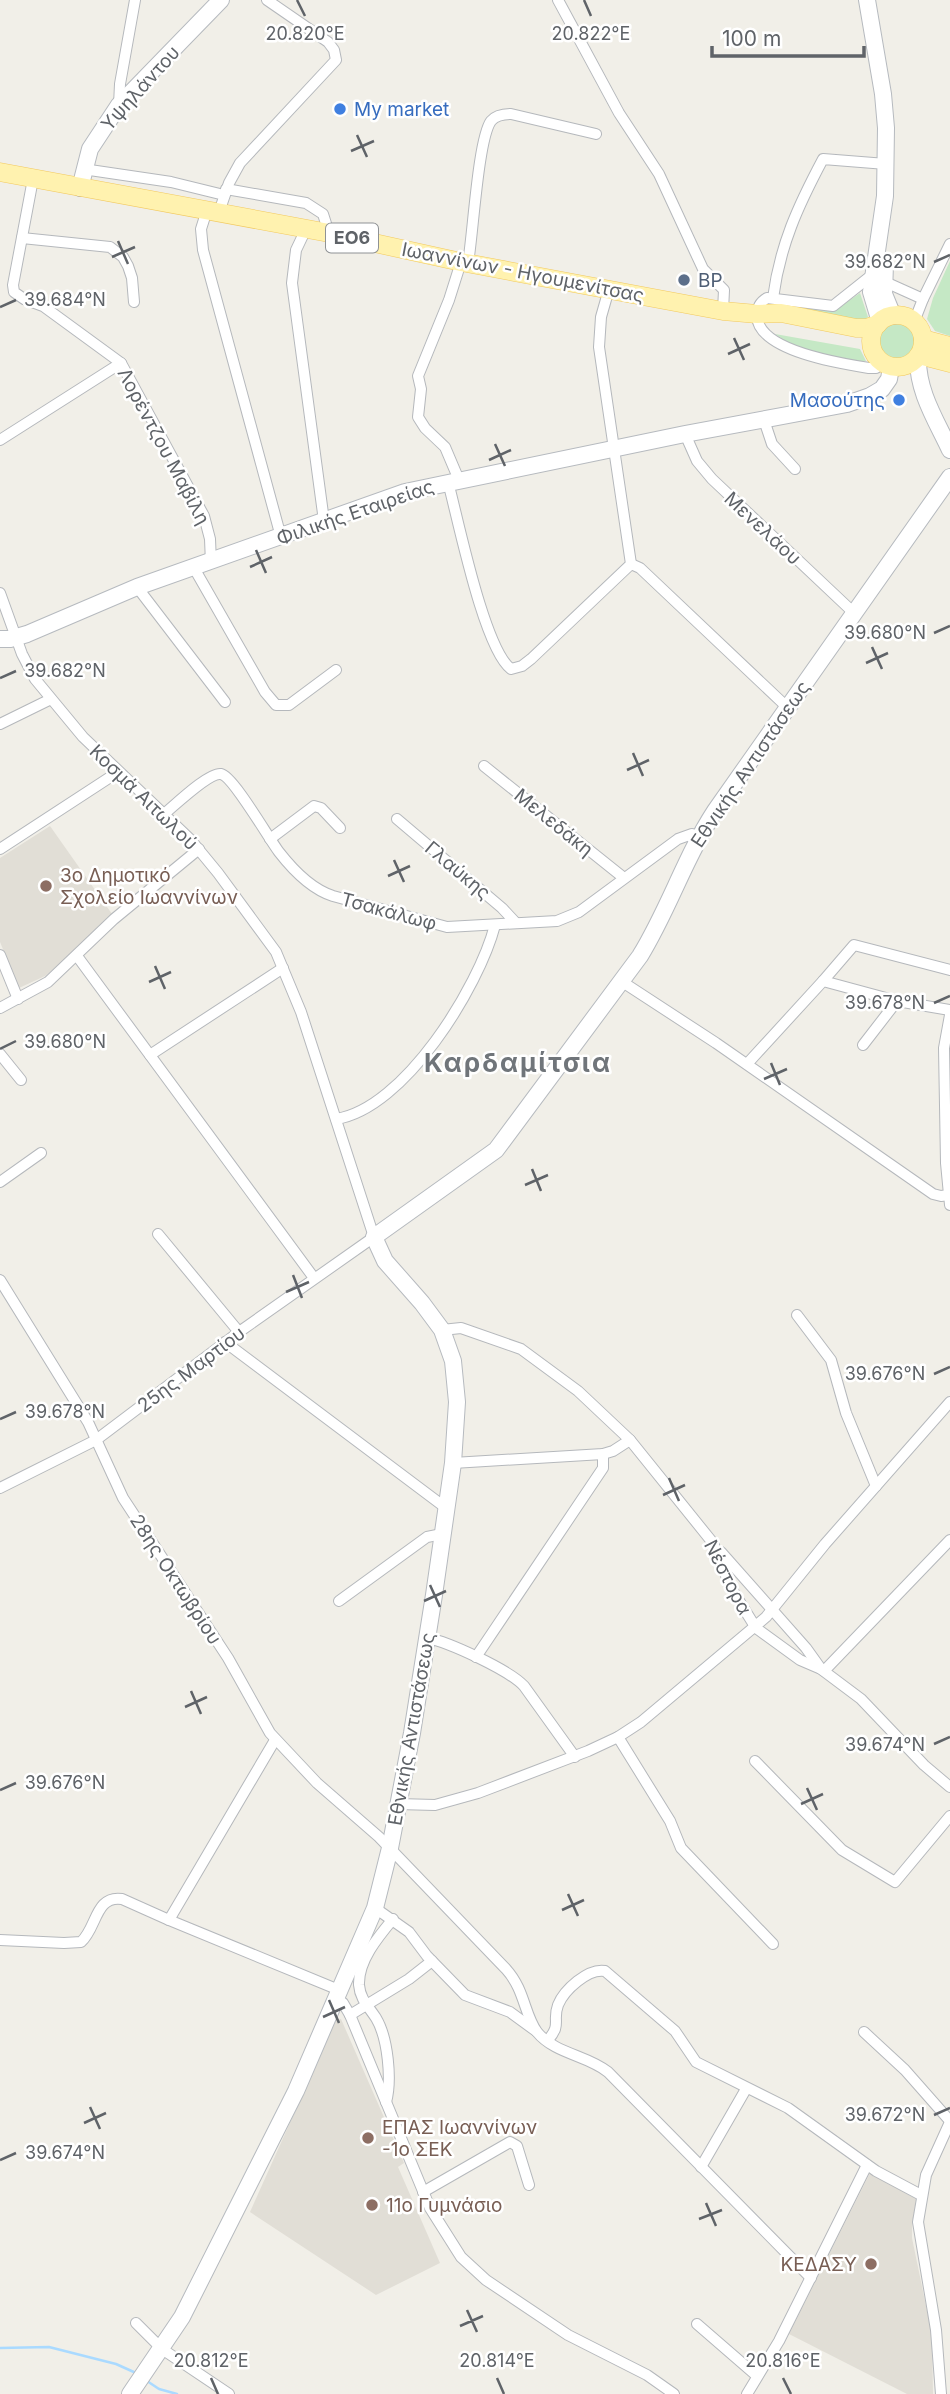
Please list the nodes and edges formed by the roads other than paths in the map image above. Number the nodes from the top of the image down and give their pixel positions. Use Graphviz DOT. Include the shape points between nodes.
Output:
graph roads {
  1 [pos="135,0"];
  2 [pos="221,0"];
  3 [pos="267,0"];
  4 [pos="558,0"];
  5 [pos="867,0"];
  6 [pos="119,105"];
  7 [pos="596,134"];
  8 [pos="886,164"];
  9 [pos="83,169"];
  10 [pos="0,172"];
  11 [pos="33,179"];
  12 [pos="80,188"];
  13 [pos="219,202"];
  14 [pos="306,229"];
  15 [pos="329,233"];
  16 [pos="22,238"];
  17 [pos="950,244"];
  18 [pos="465,262"];
  19 [pos="878,278"];
  20 [pos="609,289"];
  21 [pos="773,298"];
  22 [pos="923,299"];
  23 [pos="134,302"];
  24 [pos="723,311"];
  25 [pos="757,314"];
  26 [pos="884,321"];
  27 [pos="914,322"];
  28 [pos="950,346"];
  29 [pos="872,349"];
  30 [pos="920,350"];
  31 [pos="121,363"];
  32 [pos="950,363"];
  33 [pos="890,366"];
  34 [pos="923,394"];
  35 [pos="764,420"];
  36 [pos="685,434"];
  37 [pos="0,440"];
  38 [pos="615,449"];
  39 [pos="950,450"];
  40 [pos="795,469"];
  41 [pos="950,477"];
  42 [pos="454,481"];
  43 [pos="324,521"];
  44 [pos="281,537"];
  45 [pos="211,563"];
  46 [pos="631,564"];
  47 [pos="194,568"];
  48 [pos="137,587"];
  49 [pos="0,593"];
  50 [pos="854,613"];
  51 [pos="8,639"];
  52 [pos="336,670"];
  53 [pos="51,699"];
  54 [pos="225,702"];
  55 [pos="788,708"];
  56 [pos="0,724"];
  57 [pos="485,766"];
  58 [pos="118,772"];
  59 [pos="164,814"];
  60 [pos="397,819"];
  61 [pos="340,828"];
  62 [pos="699,836"];
  63 [pos="270,839"];
  64 [pos="0,849"];
  65 [pos="199,849"];
  66 [pos="624,878"];
  67 [pos="516,923"];
  68 [pos="495,925"];
  69 [pos="0,955"];
  70 [pos="77,956"];
  71 [pos="284,968"];
  72 [pos="950,970"];
  73 [pos="621,981"];
  74 [pos="823,981"];
  75 [pos="18,999"];
  76 [pos="897,1000"];
  77 [pos="0,1008"];
  78 [pos="950,1013"];
  79 [pos="863,1045"];
  80 [pos="0,1054"];
  81 [pos="150,1055"];
  82 [pos="747,1064"];
  83 [pos="21,1080"];
  84 [pos="336,1119"];
  85 [pos="41,1153"];
  86 [pos="0,1182"];
  87 [pos="949,1192"];
  88 [pos="158,1234"];
  89 [pos="374,1237"];
  90 [pos="314,1278"];
  91 [pos="0,1280"];
  92 [pos="797,1315"];
  93 [pos="442,1330"];
  94 [pos="239,1332"];
  95 [pos="225,1342"];
  96 [pos="950,1402"];
  97 [pos="96,1440"];
  98 [pos="629,1440"];
  99 [pos="603,1454"];
  100 [pos="453,1463"];
  101 [pos="876,1486"];
  102 [pos="0,1488"];
  103 [pos="446,1508"];
  104 [pos="443,1534"];
  105 [pos="950,1540"];
  106 [pos="713,1543"];
  107 [pos="339,1601"];
  108 [pos="772,1611"];
  109 [pos="755,1628"];
  110 [pos="427,1638"];
  111 [pos="476,1657"];
  112 [pos="823,1670"];
  113 [pos="618,1737"];
  114 [pos="275,1740"];
  115 [pos="575,1757"];
  116 [pos="755,1761"];
  117 [pos="950,1787"];
  118 [pos="398,1804"];
  119 [pos="950,1816"];
  120 [pos="390,1848"];
  121 [pos="375,1908"];
  122 [pos="393,1919"];
  123 [pos="169,1920"];
  124 [pos="0,1940"];
  125 [pos="773,1944"];
  126 [pos="432,1961"];
  127 [pos="338,1994"];
  128 [pos="366,2005"];
  129 [pos="350,2015"];
  130 [pos="538,2032"];
  131 [pos="864,2032"];
  132 [pos="548,2040"];
  133 [pos="746,2089"];
  134 [pos="385,2104"];
  135 [pos="950,2122"];
  136 [pos="867,2165"];
  137 [pos="701,2166"];
  138 [pos="529,2185"];
  139 [pos="423,2192"];
  140 [pos="921,2195"];
  141 [pos="811,2278"];
  142 [pos="136,2323"];
  143 [pos="697,2324"];
  144 [pos="162,2349"];
  145 [pos="757,2376"];
  146 [pos="133,2389"];
  147 [pos="229,2394"];
  148 [pos="674,2394"];
  149 [pos="747,2394"];
  150 [pos="941,2394"];
  1 -- 6 [label="street"];
  2 -- 6 [label="street, Υψηλάντου"];
  3 -- 13 [label="street" via="328,42 336,60 245,157"];
  4 -- 24 [label="street" via="619,113 659,174 703,269 724,290"];
  5 -- 8 [label="street" via="884,104"];
  6 -- 9 [label="street, Υψηλάντου" via="100,131"];
  7 -- 18 [label="street" via="511,114 492,120 483,147"];
  8 -- 19 [label="street"];
  8 -- 21 [label="street" via="823,159 790,223"];
  9 -- 12 [label="street, Υψηλάντου"];
  9 -- 13 [label="street" via="171,182"];
  10 -- 11 [label="main road, Ιωαννίνων - Ηγουμενίτσας / ΕΟ6"];
  11 -- 12 [label="main road, Ιωαννίνων - Ηγουμενίτσας / ΕΟ6"];
  11 -- 16 [label="street, Λορέντζου Μαβίλη"];
  12 -- 13 [label="main road, Ιωαννίνων - Ηγουμενίτσας / ΕΟ6"];
  13 -- 14 [label="main road, Ιωαννίνων - Ηγουμενίτσας / ΕΟ6"];
  13 -- 15 [label="street" via="306,203 323,214"];
  13 -- 44 [label="street" via="201,229 203,250"];
  14 -- 15 [label="main road, Ιωαννίνων - Ηγουμενίτσας / ΕΟ6"];
  14 -- 43 [label="street" via="296,250 292,284"];
  15 -- 18 [label="main road, Ιωαννίνων - Ηγουμενίτσας / ΕΟ6"];
  16 -- 23 [label="street" via="110,247 123,257 132,278"];
  16 -- 31 [label="street, Λορέντζου Μαβίλη" via="14,292 43,306"];
  17 -- 22 [label="street"];
  18 -- 20 [label="main road, Ιωαννίνων - Ηγουμενίτσας / ΕΟ6"];
  18 -- 42 [label="street" via="418,376 420,423 445,447"];
  19 -- 21 [label="street" via="833,306"];
  19 -- 22 [label="street"];
  19 -- 26 [label="street" via="884,294"];
  20 -- 24 [label="main road, Ιωαννίνων - Ηγουμενίτσας / ΕΟ6"];
  20 -- 38 [label="street" via="599,347"];
  21 -- 25 [label="street" via="763,300"];
  22 -- 27 [label="street"];
  24 -- 25 [label="main road, Ιωαννίνων - Ηγουμενίτσας / ΕΟ6"];
  25 -- 26 [label="main road, Ιωαννίνων - Ηγουμενίτσας / ΕΟ6" via="781,313 856,328"];
  25 -- 29 [label="main road, Ιωαννίνων - Ηγουμενίτσας / ΕΟ6" via="778,323 855,339"];
  25 -- 33 [label="street" via="762,330 797,353 869,368"];
  26 -- 27 [label="main road, ΕΟ6" via="904,316"];
  26 -- 29 [label="main road" via="872,335"];
  27 -- 30 [label="main road"];
  28 -- 30 [label="main road"];
  29 -- 33 [label="main road, ΕΟ6"];
  30 -- 32 [label="main road"];
  30 -- 33 [label="main road" via="908,365"];
  30 -- 34 [label="street"];
  31 -- 37 [label="street"];
  31 -- 45 [label="street, Λορέντζου Μαβίλη" via="204,516"];
  33 -- 34 [label="street"];
  33 -- 35 [label="street, Φιλικής Εταιρείας" via="888,382 870,396"];
  34 -- 39 [label="street"];
  35 -- 36 [label="street, Φιλικής Εταιρείας"];
  35 -- 40 [label="street" via="772,444"];
  36 -- 38 [label="street, Φιλικής Εταιρείας"];
  36 -- 50 [label="street, Μενελάου" via="697,461 712,479"];
  38 -- 42 [label="street, Φιλικής Εταιρείας"];
  38 -- 46 [label="street"];
  41 -- 50 [label="street, Εθνικής Αντιστάσεως"];
  42 -- 43 [label="street, Φιλικής Εταιρείας" via="396,495"];
  42 -- 46 [label="street" via="488,627 496,650 511,668 531,659"];
  43 -- 44 [label="street, Φιλικής Εταιρείας"];
  44 -- 45 [label="street, Φιλικής Εταιρείας"];
  45 -- 47 [label="street, Φιλικής Εταιρείας"];
  46 -- 55 [label="street"];
  47 -- 48 [label="street, Φιλικής Εταιρείας"];
  47 -- 52 [label="street" via="274,703 289,705"];
  48 -- 51 [label="street, Φιλικής Εταιρείας"];
  48 -- 54 [label="street"];
  49 -- 51 [label="street, Κοσμά Αιτωλού"];
  50 -- 55 [label="street, Εθνικής Αντιστάσεως"];
  51 -- 53 [label="street, Κοσμά Αιτωλού"];
  53 -- 56 [label="street"];
  53 -- 58 [label="street, Κοσμά Αιτωλού"];
  55 -- 62 [label="street, Εθνικής Αντιστάσεως"];
  57 -- 66 [label="street, Μελεδάκη"];
  58 -- 59 [label="street, Κοσμά Αιτωλού"];
  58 -- 64 [label="street"];
  59 -- 63 [label="street, Τσακάλωφ" via="207,779 221,774 234,785"];
  59 -- 65 [label="street, Κοσμά Αιτωλού"];
  60 -- 67 [label="street, Γλαύκης"];
  61 -- 63 [label="street" via="314,806"];
  62 -- 66 [label="street, Τσακάλωφ" via="678,839"];
  62 -- 73 [label="street, Εθνικής Αντιστάσεως" via="658,925"];
  63 -- 68 [label="street, Τσακάλωφ" via="303,879 326,894 442,926"];
  65 -- 70 [label="street"];
  65 -- 71 [label="street, Κοσμά Αιτωλού" via="258,925"];
  66 -- 67 [label="street, Τσακάλωφ" via="569,917"];
  67 -- 68 [label="street, Τσακάλωφ"];
  68 -- 84 [label="street" via="459,1006 431,1047 373,1106"];
  69 -- 75 [label="street"];
  70 -- 75 [label="street" via="48,982"];
  70 -- 81 [label="street"];
  71 -- 81 [label="street"];
  71 -- 84 [label="street, Κοσμά Αιτωλού"];
  72 -- 74 [label="street" via="854,945"];
  73 -- 82 [label="street"];
  73 -- 89 [label="street, Εθνικής Αντιστάσεως" via="496,1150"];
  74 -- 76 [label="street"];
  74 -- 82 [label="street"];
  75 -- 77 [label="street"];
  76 -- 78 [label="street"];
  76 -- 79 [label="street"];
  78 -- 87 [label="street" via="944,1048"];
  80 -- 83 [label="street"];
  81 -- 90 [label="street"];
  82 -- 87 [label="street" via="933,1194"];
  84 -- 89 [label="street, Κοσμά Αιτωλού"];
  85 -- 86 [label="street"];
  88 -- 94 [label="street"];
  89 -- 90 [label="street, 25ης Μαρτίου"];
  89 -- 93 [label="street, Εθνικής Αντιστάσεως" via="385,1261"];
  90 -- 94 [label="street, 25ης Μαρτίου"];
  91 -- 97 [label="street, 28ης Οκτωβρίου"];
  92 -- 101 [label="street" via="831,1360 846,1413"];
  93 -- 98 [label="street, Νέστορα" via="461,1328 525,1351 578,1391"];
  93 -- 100 [label="street, Εθνικής Αντιστάσεως" via="456,1384"];
  94 -- 95 [label="street, 25ης Μαρτίου"];
  95 -- 97 [label="street, 25ης Μαρτίου"];
  95 -- 103 [label="street"];
  96 -- 101 [label="street"];
  97 -- 102 [label="street, 25ης Μαρτίου"];
  97 -- 114 [label="street, 28ης Οκτωβρίου" via="123,1498 228,1658"];
  98 -- 99 [label="street"];
  98 -- 106 [label="street, Νέστορα"];
  99 -- 100 [label="street"];
  99 -- 111 [label="street" via="603,1468"];
  100 -- 103 [label="street, Εθνικής Αντιστάσεως"];
  101 -- 108 [label="street"];
  103 -- 104 [label="street, Εθνικής Αντιστάσεως"];
  104 -- 107 [label="street" via="427,1537"];
  104 -- 110 [label="street, Εθνικής Αντιστάσεως"];
  105 -- 112 [label="street"];
  106 -- 108 [label="street"];
  106 -- 109 [label="street, Νέστορα" via="731,1588"];
  108 -- 109 [label="street"];
  108 -- 112 [label="street"];
  109 -- 112 [label="street, Νέστορα" via="800,1660"];
  109 -- 113 [label="street"];
  110 -- 111 [label="street"];
  110 -- 118 [label="street, Εθνικής Αντιστάσεως"];
  111 -- 115 [label="street" via="521,1682"];
  112 -- 117 [label="street, Νέστορα" via="867,1705"];
  113 -- 115 [label="street"];
  113 -- 125 [label="street" via="670,1821 681,1848"];
  114 -- 120 [label="street, 28ης Οκτωβρίου"];
  114 -- 123 [label="street"];
  115 -- 118 [label="street" via="452,1802"];
  116 -- 119 [label="street" via="844,1852 895,1882"];
  118 -- 120 [label="street, Εθνικής Αντιστάσεως"];
  120 -- 121 [label="street, Εθνικής Αντιστάσεως"];
  120 -- 130 [label="street, 28ης Οκτωβρίου" via="516,1980"];
  121 -- 122 [label="street"];
  121 -- 127 [label="street, Εθνικής Αντιστάσεως"];
  122 -- 126 [label="street" via="410,1932"];
  122 -- 128 [label="street" via="361,1970 359,1990"];
  123 -- 124 [label="street" via="114,1897 103,1903 80,1942"];
  123 -- 127 [label="street"];
  126 -- 128 [label="street"];
  126 -- 130 [label="street" via="465,1995 510,2012"];
  127 -- 129 [label="street"];
  127 -- 144 [label="street, Εθνικής Αντιστάσεως" via="260,2165"];
  128 -- 129 [label="street"];
  128 -- 134 [label="street" via="387,2046"];
  129 -- 134 [label="street"];
  130 -- 132 [label="street"];
  131 -- 135 [label="street"];
  132 -- 133 [label="street" via="556,2029 560,2001 582,1978 601,1970 675,2031 693,2060"];
  132 -- 137 [label="street" via="605,2069"];
  133 -- 136 [label="street" via="788,2108"];
  133 -- 137 [label="street"];
  134 -- 139 [label="street"];
  135 -- 140 [label="street" via="928,2167"];
  136 -- 140 [label="street"];
  136 -- 141 [label="street"];
  137 -- 141 [label="street"];
  138 -- 139 [label="street" via="517,2146 510,2142"];
  139 -- 148 [label="street" via="451,2243 480,2275 568,2335"];
  140 -- 150 [label="street" via="918,2231 936,2330"];
  141 -- 145 [label="street"];
  142 -- 144 [label="street"];
  143 -- 145 [label="street"];
  144 -- 146 [label="street, Εθνικής Αντιστάσεως"];
  144 -- 147 [label="street"];
  145 -- 149 [label="street"];
}
